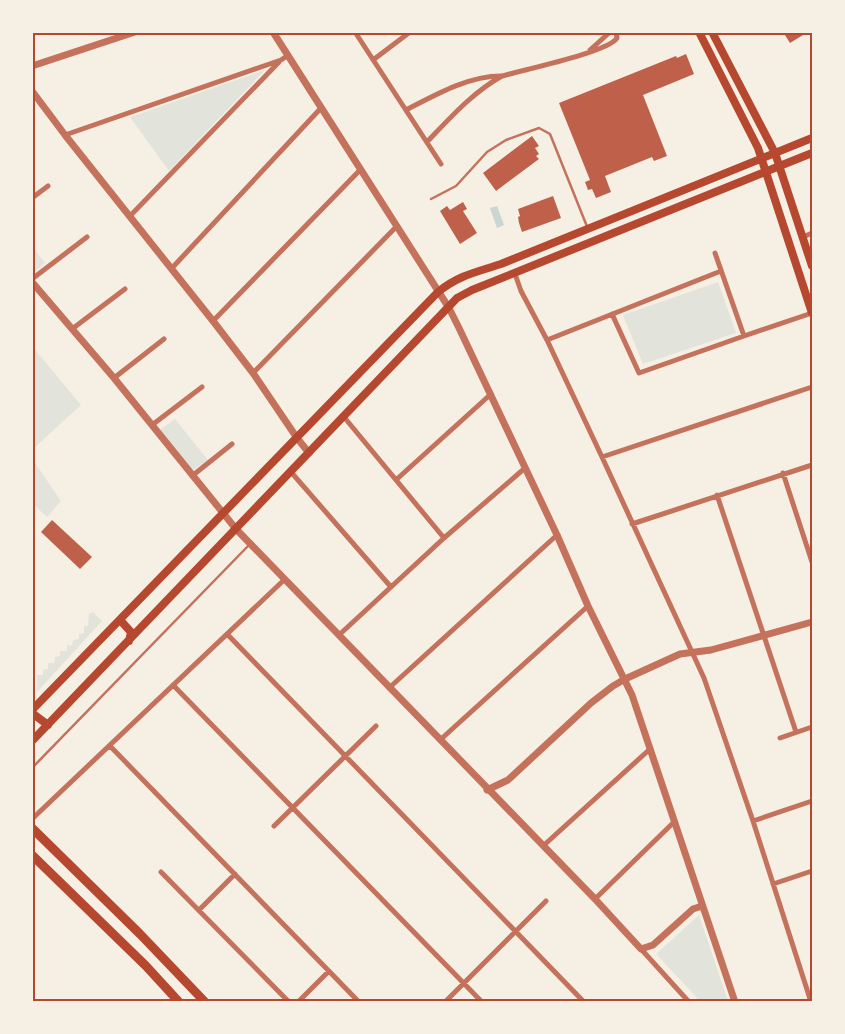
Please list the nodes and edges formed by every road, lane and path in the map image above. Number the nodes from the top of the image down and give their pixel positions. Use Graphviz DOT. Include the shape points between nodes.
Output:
graph roads {
  1 [pos="135,32"];
  2 [pos="273,32"];
  3 [pos="355,32"];
  4 [pos="410,32"];
  5 [pos="610,32"];
  6 [pos="616,32"];
  7 [pos="699,32"];
  8 [pos="712,32"];
  9 [pos="590,51"];
  10 [pos="284,58"];
  11 [pos="372,60"];
  12 [pos="32,66"];
  13 [pos="502,76"];
  14 [pos="32,91"];
  15 [pos="321,108"];
  16 [pos="406,110"];
  17 [pos="65,135"];
  18 [pos="812,138"];
  19 [pos="427,142"];
  20 [pos="775,153"];
  21 [pos="812,153"];
  22 [pos="762,159"];
  23 [pos="441,164"];
  24 [pos="780,166"];
  25 [pos="361,170"];
  26 [pos="766,172"];
  27 [pos="48,186"];
  28 [pos="32,198"];
  29 [pos="431,199"];
  30 [pos="130,216"];
  31 [pos="396,226"];
  32 [pos="588,230"];
  33 [pos="812,232"];
  34 [pos="87,237"];
  35 [pos="803,237"];
  36 [pos="715,253"];
  37 [pos="812,266"];
  38 [pos="172,268"];
  39 [pos="721,271"];
  40 [pos="515,274"];
  41 [pos="32,280"];
  42 [pos="125,288"];
  43 [pos="438,292"];
  44 [pos="449,308"];
  45 [pos="812,313"];
  46 [pos="612,314"];
  47 [pos="213,321"];
  48 [pos="72,328"];
  49 [pos="744,336"];
  50 [pos="164,339"];
  51 [pos="547,340"];
  52 [pos="253,373"];
  53 [pos="114,378"];
  54 [pos="202,387"];
  55 [pos="812,387"];
  56 [pos="490,394"];
  57 [pos="344,417"];
  58 [pos="152,426"];
  59 [pos="297,438"];
  60 [pos="232,444"];
  61 [pos="309,453"];
  62 [pos="602,456"];
  63 [pos="812,465"];
  64 [pos="525,468"];
  65 [pos="291,472"];
  66 [pos="783,473"];
  67 [pos="192,476"];
  68 [pos="397,479"];
  69 [pos="717,495"];
  70 [pos="222,514"];
  71 [pos="632,524"];
  72 [pos="236,529"];
  73 [pos="557,535"];
  74 [pos="444,538"];
  75 [pos="250,544"];
  76 [pos="812,562"];
  77 [pos="285,579"];
  78 [pos="391,587"];
  79 [pos="588,606"];
  80 [pos="120,620"];
  81 [pos="812,622"];
  82 [pos="228,634"];
  83 [pos="339,635"];
  84 [pos="764,636"];
  85 [pos="129,640"];
  86 [pos="692,652"];
  87 [pos="625,679"];
  88 [pos="173,685"];
  89 [pos="389,688"];
  90 [pos="32,712"];
  91 [pos="48,725"];
  92 [pos="376,726"];
  93 [pos="812,727"];
  94 [pos="796,732"];
  95 [pos="780,738"];
  96 [pos="440,740"];
  97 [pos="32,742"];
  98 [pos="110,746"];
  99 [pos="650,749"];
  100 [pos="346,756"];
  101 [pos="32,768"];
  102 [pos="487,790"];
  103 [pos="812,801"];
  104 [pos="294,808"];
  105 [pos="32,819"];
  106 [pos="753,821"];
  107 [pos="674,822"];
  108 [pos="274,826"];
  109 [pos="32,828"];
  110 [pos="543,846"];
  111 [pos="32,855"];
  112 [pos="812,871"];
  113 [pos="161,872"];
  114 [pos="235,874"];
  115 [pos="774,884"];
  116 [pos="595,899"];
  117 [pos="546,901"];
  118 [pos="702,906"];
  119 [pos="199,910"];
  120 [pos="516,931"];
  121 [pos="641,949"];
  122 [pos="330,971"];
  123 [pos="465,983"];
  124 [pos="179,1002"];
  125 [pos="205,1002"];
  126 [pos="289,1002"];
  127 [pos="298,1002"];
  128 [pos="359,1002"];
  129 [pos="445,1002"];
  130 [pos="482,1002"];
  131 [pos="584,1002"];
  132 [pos="689,1002"];
  133 [pos="735,1002"];
  134 [pos="811,1002"];
  1 -- 12 [label="street"];
  2 -- 10 [label="street"];
  3 -- 11 [label="street"];
  4 -- 11 [label="street"];
  5 -- 9 [label="street"];
  6 -- 9 [label="street" via="615,42"];
  7 -- 22 [label="main road"];
  8 -- 20 [label="main road"];
  9 -- 13 [label="street"];
  10 -- 15 [label="street"];
  10 -- 17 [label="street"];
  10 -- 30 [label="street"];
  11 -- 16 [label="street"];
  13 -- 16 [label="street" via="480,78"];
  13 -- 19 [label="street" via="481,89"];
  14 -- 17 [label="street"];
  15 -- 25 [label="street"];
  15 -- 38 [label="street"];
  16 -- 19 [label="street"];
  17 -- 30 [label="street"];
  18 -- 20 [label="main road"];
  19 -- 23 [label="street"];
  20 -- 22 [label="main road"];
  20 -- 24 [label="main road"];
  21 -- 24 [label="main road"];
  22 -- 26 [label="main road"];
  22 -- 32 [label="main road"];
  24 -- 26 [label="main road"];
  24 -- 35 [label="main road"];
  25 -- 31 [label="street"];
  25 -- 47 [label="street"];
  26 -- 40 [label="main road"];
  26 -- 45 [label="main road"];
  27 -- 28 [label="street"];
  29 -- 32 [label="lane" via="456,186 487,152 506,140 539,128 550,134"];
  30 -- 38 [label="street"];
  31 -- 43 [label="street"];
  31 -- 52 [label="street"];
  32 -- 43 [label="main road" via="461,277"];
  33 -- 35 [label="street"];
  34 -- 41 [label="street"];
  35 -- 37 [label="main road"];
  36 -- 39 [label="street"];
  38 -- 47 [label="street"];
  39 -- 46 [label="street"];
  39 -- 49 [label="street"];
  40 -- 44 [label="main road" via="464,294"];
  40 -- 51 [label="street"];
  41 -- 48 [label="street"];
  42 -- 48 [label="street"];
  43 -- 44 [label="street"];
  43 -- 59 [label="main road"];
  44 -- 56 [label="street"];
  44 -- 57 [label="main road"];
  45 -- 49 [label="street"];
  46 -- 49 [label="street" via="639,373"];
  46 -- 51 [label="street"];
  47 -- 52 [label="street"];
  48 -- 53 [label="street"];
  50 -- 53 [label="street"];
  51 -- 62 [label="street"];
  52 -- 59 [label="street"];
  53 -- 58 [label="street"];
  54 -- 58 [label="street"];
  55 -- 62 [label="street"];
  56 -- 64 [label="street"];
  56 -- 68 [label="street"];
  57 -- 61 [label="main road"];
  57 -- 68 [label="street"];
  58 -- 67 [label="street"];
  59 -- 61 [label="street"];
  59 -- 70 [label="main road"];
  60 -- 67 [label="street"];
  61 -- 65 [label="main road"];
  62 -- 71 [label="street"];
  63 -- 66 [label="street"];
  64 -- 73 [label="street"];
  64 -- 74 [label="street"];
  65 -- 72 [label="main road"];
  65 -- 78 [label="street"];
  66 -- 69 [label="street"];
  66 -- 76 [label="street"];
  67 -- 70 [label="street"];
  68 -- 74 [label="street"];
  69 -- 71 [label="street"];
  69 -- 84 [label="street"];
  70 -- 72 [label="street"];
  70 -- 80 [label="main road"];
  71 -- 86 [label="street"];
  72 -- 75 [label="street"];
  72 -- 85 [label="main road"];
  73 -- 79 [label="street"];
  73 -- 89 [label="street"];
  74 -- 78 [label="street"];
  75 -- 77 [label="street"];
  75 -- 101 [label="lane"];
  77 -- 82 [label="street"];
  77 -- 83 [label="street"];
  78 -- 83 [label="street"];
  79 -- 87 [label="street"];
  79 -- 96 [label="street"];
  80 -- 85 [label="main road" via="131,632"];
  80 -- 90 [label="main road"];
  81 -- 84 [label="street"];
  82 -- 88 [label="street"];
  82 -- 100 [label="street"];
  83 -- 89 [label="street"];
  84 -- 86 [label="street"];
  84 -- 94 [label="street"];
  85 -- 91 [label="main road"];
  86 -- 87 [label="street" via="680,654"];
  86 -- 106 [label="street"];
  87 -- 99 [label="street"];
  87 -- 102 [label="street" via="592,703 508,780"];
  88 -- 98 [label="street"];
  88 -- 104 [label="street"];
  89 -- 96 [label="street"];
  90 -- 91 [label="main road"];
  91 -- 97 [label="main road"];
  92 -- 100 [label="street"];
  93 -- 94 [label="street"];
  94 -- 95 [label="street"];
  96 -- 102 [label="street"];
  98 -- 105 [label="street"];
  98 -- 114 [label="street"];
  99 -- 107 [label="street"];
  99 -- 110 [label="street"];
  100 -- 104 [label="street"];
  100 -- 120 [label="street"];
  102 -- 110 [label="street"];
  103 -- 106 [label="street"];
  104 -- 108 [label="street"];
  104 -- 123 [label="street"];
  106 -- 115 [label="street"];
  107 -- 116 [label="street"];
  107 -- 118 [label="street"];
  109 -- 125 [label="main road"];
  110 -- 116 [label="street"];
  111 -- 124 [label="main road"];
  112 -- 115 [label="street"];
  113 -- 119 [label="street"];
  114 -- 119 [label="street"];
  114 -- 122 [label="street"];
  115 -- 134 [label="street"];
  116 -- 121 [label="street"];
  117 -- 120 [label="street"];
  118 -- 121 [label="street" via="692,909 653,945"];
  118 -- 133 [label="street"];
  119 -- 126 [label="street"];
  120 -- 123 [label="street"];
  120 -- 131 [label="street"];
  121 -- 132 [label="street"];
  122 -- 127 [label="street"];
  122 -- 128 [label="street"];
  123 -- 129 [label="street"];
  123 -- 130 [label="street"];
}
